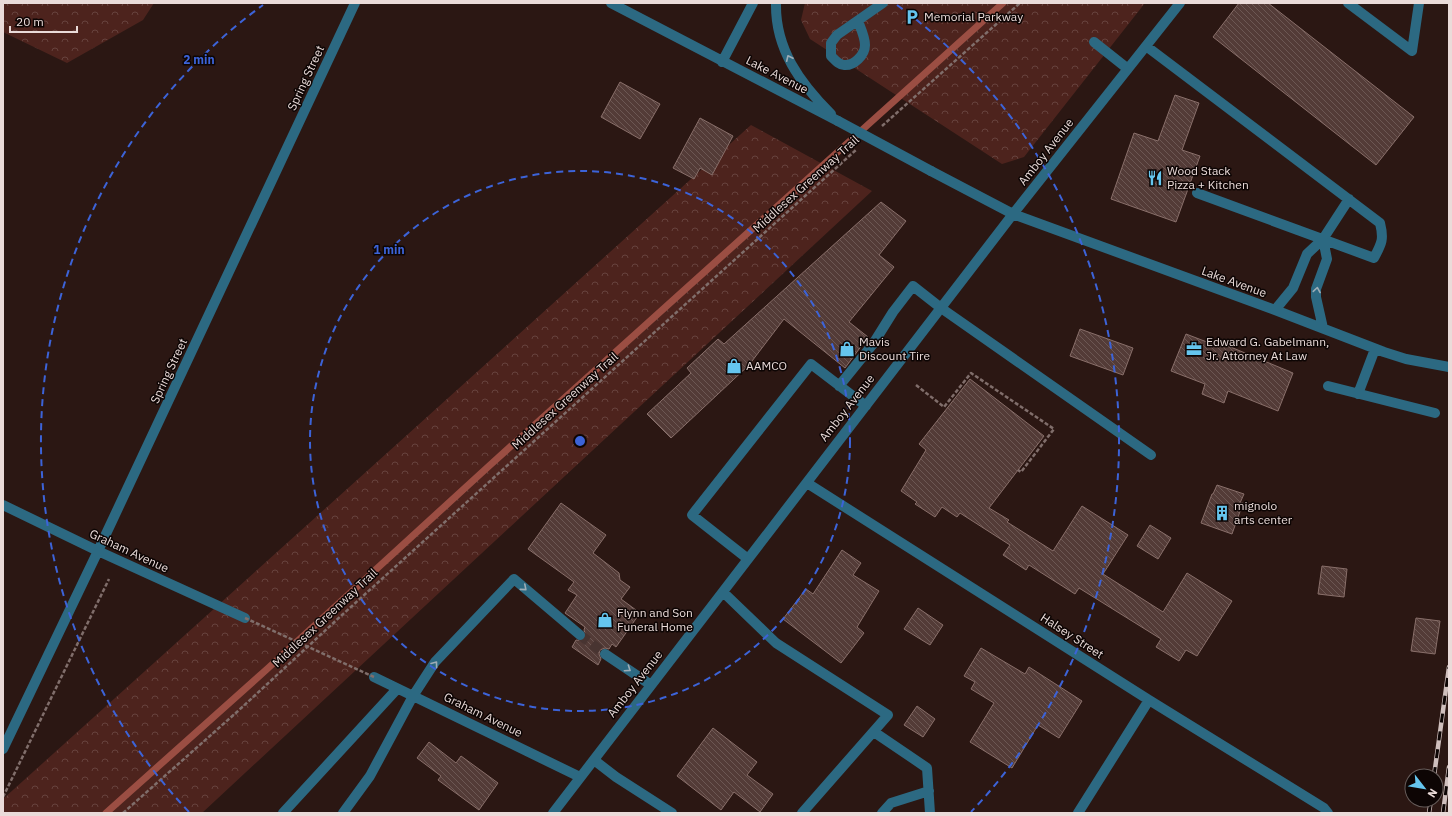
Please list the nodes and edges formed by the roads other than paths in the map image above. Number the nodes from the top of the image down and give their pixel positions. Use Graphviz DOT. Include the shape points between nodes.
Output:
graph roads {
  1 [pos="355,3"];
  2 [pos="611,3"];
  3 [pos="753,3"];
  4 [pos="776,3"];
  5 [pos="883,3"];
  6 [pos="1180,3"];
  7 [pos="1348,3"];
  8 [pos="1419,3"];
  9 [pos="858,21"];
  10 [pos="1094,42"];
  11 [pos="1146,46"];
  12 [pos="722,62"];
  13 [pos="1128,69"];
  14 [pos="838,121"];
  15 [pos="1197,193"];
  16 [pos="1349,199"];
  17 [pos="1013,214"];
  18 [pos="1323,239"];
  19 [pos="941,308"];
  20 [pos="1275,310"];
  21 [pos="1323,328"];
  22 [pos="1375,349"];
  23 [pos="1449,367"];
  24 [pos="839,386"];
  25 [pos="1328,386"];
  26 [pos="1358,394"];
  27 [pos="866,406"];
  28 [pos="1435,413"];
  29 [pos="1151,455"];
  30 [pos="807,483"];
  31 [pos="3,505"];
  32 [pos="98,551"];
  33 [pos="748,559"];
  34 [pos="723,592"];
  35 [pos="245,618"];
  36 [pos="580,635"];
  37 [pos="605,654"];
  38 [pos="374,677"];
  39 [pos="651,685"];
  40 [pos="397,689"];
  41 [pos="413,696"];
  42 [pos="1149,700"];
  43 [pos="874,732"];
  44 [pos="3,750"];
  45 [pos="594,760"];
  46 [pos="580,777"];
  47 [pos="929,791"];
  48 [pos="1326,811"];
  49 [pos="283,813"];
  50 [pos="343,813"];
  51 [pos="553,813"];
  52 [pos="672,813"];
  53 [pos="802,813"];
  54 [pos="882,813"];
  55 [pos="930,813"];
  56 [pos="1078,813"];
  1 -- 32 [label="street, Spring Street"];
  2 -- 12 [label="street, Lake Avenue"];
  3 -- 12 [label="street"];
  14 -- 4 [label="street, one-way" via="817,100 795,71 782,43 776,19"];
  5 -- 9 [label="street"];
  6 -- 11 [label="street, Amboy Avenue"];
  7 -- 8 [label="street" via="1412,51"];
  10 -- 13 [label="street"];
  11 -- 13 [label="street, Amboy Avenue"];
  11 -- 16 [label="street"];
  12 -- 14 [label="street, Lake Avenue"];
  13 -- 17 [label="street, Amboy Avenue"];
  14 -- 17 [label="street, Lake Avenue, bridge"];
  15 -- 18 [label="street"];
  16 -- 18 [label="street"];
  16 -- 18 [label="street" via="1380,223 1382,243 1374,258"];
  17 -- 19 [label="street, Amboy Avenue"];
  17 -- 20 [label="street, Lake Avenue"];
  18 -- 20 [label="street" via="1306,254 1293,288"];
  21 -- 18 [label="street, one-way" via="1316,293 1327,259"];
  19 -- 24 [label="street" via="913,286 873,344"];
  19 -- 27 [label="street, Amboy Avenue"];
  19 -- 29 [label="street"];
  20 -- 21 [label="street, Lake Avenue"];
  21 -- 22 [label="street, Lake Avenue"];
  22 -- 23 [label="street, Lake Avenue" via="1406,359"];
  22 -- 26 [label="street"];
  24 -- 27 [label="street"];
  24 -- 33 [label="street" via="811,364 692,515"];
  25 -- 26 [label="street"];
  26 -- 28 [label="street"];
  27 -- 30 [label="street, Amboy Avenue"];
  30 -- 33 [label="street, Amboy Avenue"];
  30 -- 42 [label="street, Halsey Street"];
  31 -- 32 [label="street, Graham Avenue"];
  32 -- 35 [label="street, Graham Avenue"];
  32 -- 44 [label="street, Spring Street"];
  33 -- 34 [label="street, Amboy Avenue"];
  34 -- 39 [label="street, Amboy Avenue"];
  34 -- 43 [label="street" via="776,643 888,715"];
  41 -- 36 [label="street, one-way" via="436,662 514,579"];
  37 -- 39 [label="street, one-way"];
  38 -- 40 [label="street, Graham Avenue"];
  39 -- 45 [label="street, Amboy Avenue"];
  40 -- 41 [label="street, Graham Avenue"];
  40 -- 49 [label="street"];
  41 -- 46 [label="street, Graham Avenue"];
  41 -- 50 [label="street" via="370,776"];
  42 -- 48 [label="street, Halsey Street"];
  42 -- 56 [label="street"];
  43 -- 47 [label="street" via="927,768"];
  43 -- 53 [label="street"];
  45 -- 46 [label="street, Amboy Avenue"];
  45 -- 52 [label="street"];
  46 -- 51 [label="street, Amboy Avenue"];
  47 -- 54 [label="street" via="891,803"];
  47 -- 55 [label="street"];
}
